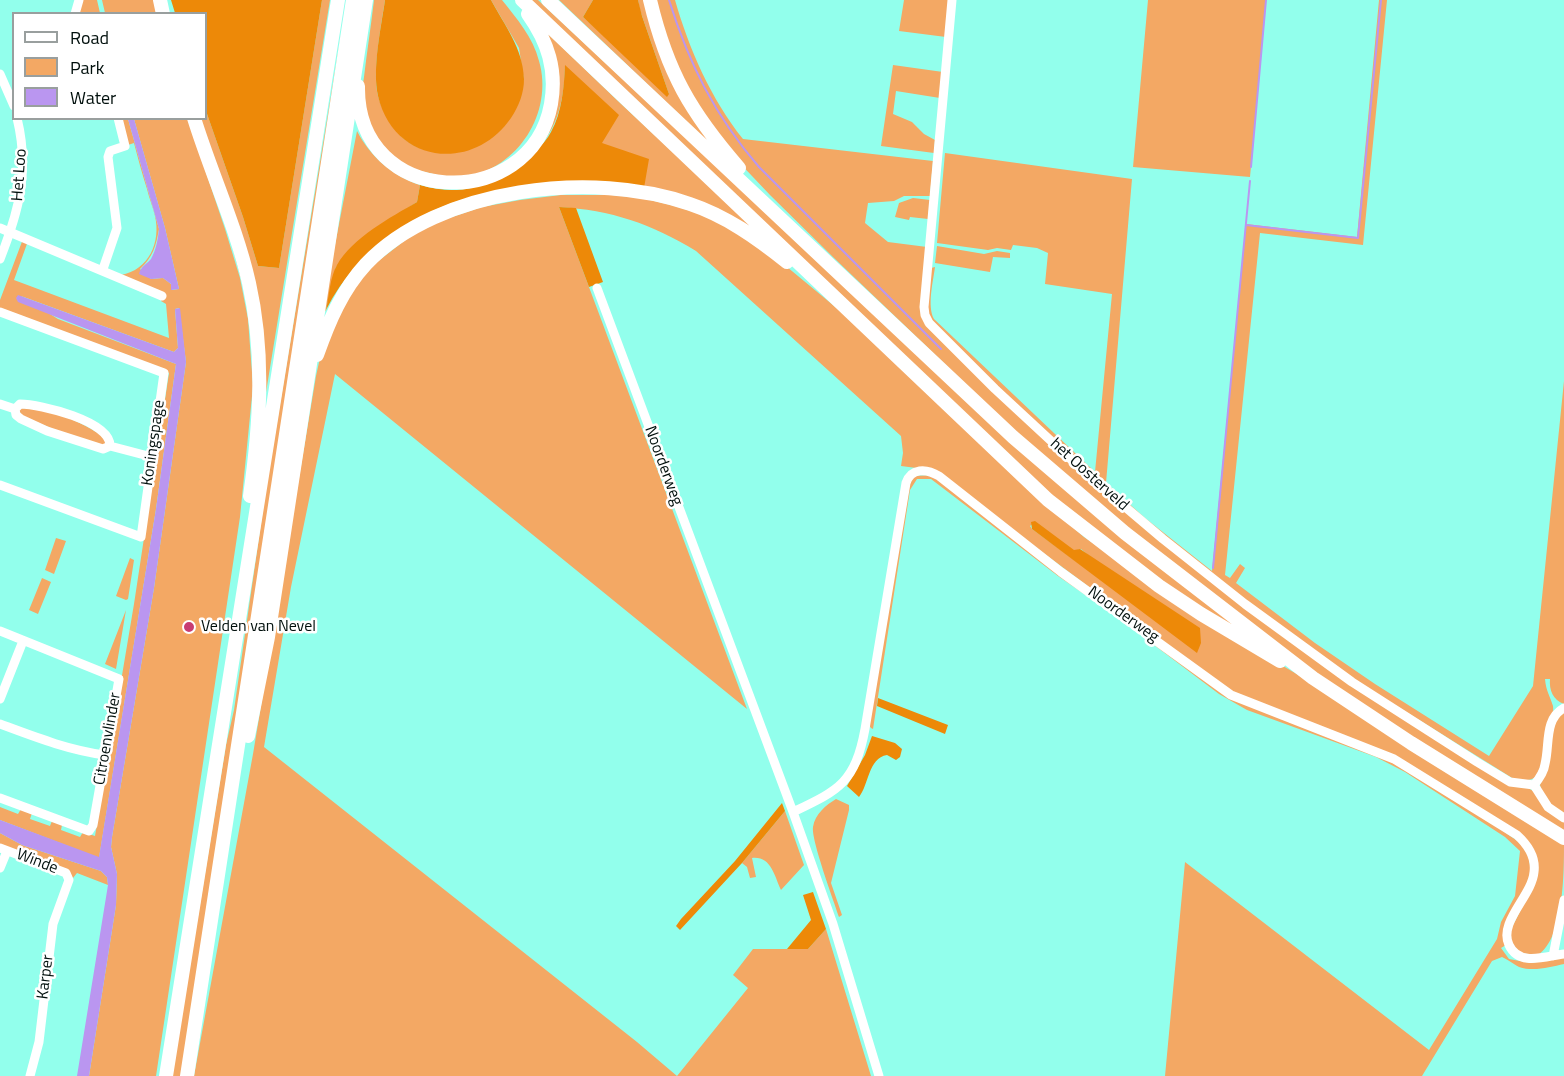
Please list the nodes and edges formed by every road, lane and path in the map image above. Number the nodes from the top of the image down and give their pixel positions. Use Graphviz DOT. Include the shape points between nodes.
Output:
graph roads {
  1 [pos="69,0"];
  2 [pos="338,0"];
  3 [pos="353,0"];
  4 [pos="366,0"];
  5 [pos="520,0"];
  6 [pos="548,0"];
  7 [pos="650,0"];
  8 [pos="952,0"];
  9 [pos="77,7"];
  10 [pos="358,46"];
  11 [pos="5,76"];
  12 [pos="12,99"];
  13 [pos="17,120"];
  14 [pos="118,120"];
  15 [pos="195,120"];
  16 [pos="781,217"];
  17 [pos="0,228"];
  18 [pos="11,232"];
  19 [pos="0,259"];
  20 [pos="103,270"];
  21 [pos="597,288"];
  22 [pos="162,296"];
  23 [pos="841,303"];
  24 [pos="1,315"];
  25 [pos="306,386"];
  26 [pos="0,404"];
  27 [pos="15,409"];
  28 [pos="110,446"];
  29 [pos="152,457"];
  30 [pos="0,485"];
  31 [pos="242,601"];
  32 [pos="0,632"];
  33 [pos="22,640"];
  34 [pos="1312,678"];
  35 [pos="0,699"];
  36 [pos="1564,708"];
  37 [pos="0,724"];
  38 [pos="105,755"];
  39 [pos="1534,785"];
  40 [pos="0,798"];
  41 [pos="792,812"];
  42 [pos="227,817"];
  43 [pos="1564,818"];
  44 [pos="1564,838"];
  45 [pos="4,849"];
  46 [pos="0,868"];
  47 [pos="69,880"];
  48 [pos="1564,900"];
  49 [pos="1564,954"];
  50 [pos="1553,956"];
  51 [pos="30,1076"];
  52 [pos="166,1076"];
  53 [pos="187,1076"];
  54 [pos="879,1076"];
  1 -- 9 [label="street"];
  2 -- 31 [label="highway"];
  3 -- 42 [label="highway"];
  4 -- 10 [label="highway"];
  5 -- 10 [label="highway" via="545,42 551,59 553,92 544,126 534,143 519,159 486,177 450,184 430,181 409,174 384,157 364,125 360,108"];
  5 -- 23 [label="highway"];
  6 -- 16 [label="highway"];
  7 -- 16 [label="highway" via="673,73 690,104 713,138"];
  8 -- 39 [label="street, het Oosterveld" via="924,307 929,323 1091,478 1245,604 1352,682 1486,768 1512,783"];
  10 -- 25 [label="highway"];
  11 -- 12 [label="street"];
  13 -- 18 [label="street, Het Loo" via="23,147 22,184"];
  14 -- 20 [label="street" via="125,146 110,151 108,157 117,228"];
  15 -- 31 [label="highway" via="246,272 258,340 259,410"];
  16 -- 34 [label="highway" via="1060,479"];
  17 -- 18 [label="street"];
  18 -- 19 [label="street, Het Loo"];
  18 -- 20 [label="street"];
  20 -- 22 [label="street"];
  21 -- 41 [label="street, Noorderweg"];
  23 -- 25 [label="highway" via="748,233 691,204 650,193 599,188 504,195 431,217 381,250 354,279 334,309"];
  23 -- 34 [label="highway" via="1057,508 1192,608"];
  24 -- 29 [label="street, Koningspage" via="164,373"];
  25 -- 42 [label="highway" via="268,637 254,712"];
  26 -- 27 [label="street"];
  27 -- 28 [label="street" via="21,419 47,431 104,449"];
  27 -- 28 [label="street" via="20,404 29,404 64,412 98,428 109,437"];
  28 -- 29 [label="street"];
  29 -- 30 [label="street, Koningspage" via="141,537"];
  31 -- 52 [label="highway"];
  32 -- 33 [label="street, Citroenvlinder"];
  33 -- 35 [label="street"];
  33 -- 38 [label="street, Citroenvlinder" via="119,678"];
  34 -- 44 [label="highway"];
  36 -- 39 [label="street" via="1551,722 1545,767"];
  37 -- 38 [label="street" via="70,749"];
  38 -- 40 [label="street, Citroenvlinder" via="93,825 88,831"];
  39 -- 43 [label="street" via="1548,807"];
  41 -- 50 [label="street, Noorderweg" via="834,791 857,762 866,729 906,483 912,473 929,472 1231,695 1394,759 1518,835 1531,852 1535,870 1508,926 1506,939 1514,953 1523,958"];
  41 -- 54 [label="street, Noorderweg" via="833,924"];
  42 -- 53 [label="highway"];
  45 -- 46 [label="street"];
  45 -- 47 [label="street, Winde" via="66,873"];
  47 -- 51 [label="street, Karper" via="53,924 39,1042"];
  48 -- 50 [label="street"];
  49 -- 50 [label="street, Noorderweg"];
}
